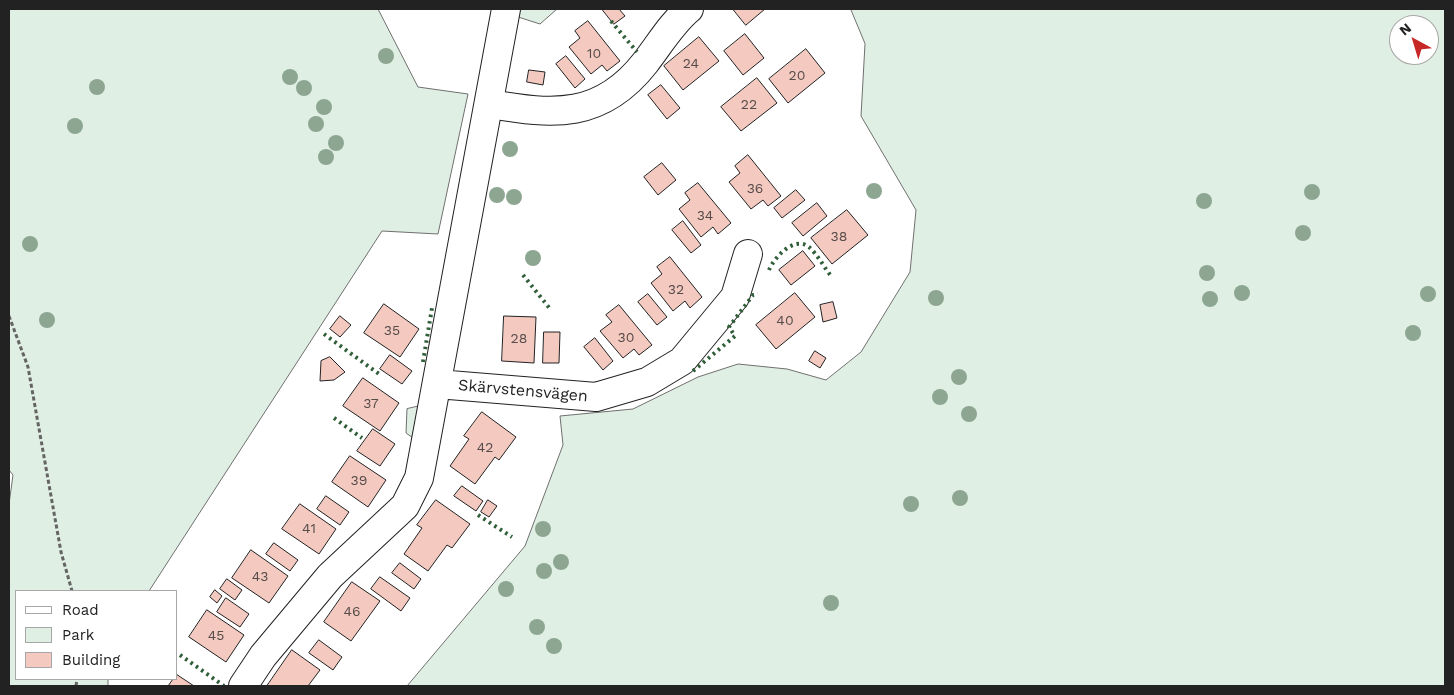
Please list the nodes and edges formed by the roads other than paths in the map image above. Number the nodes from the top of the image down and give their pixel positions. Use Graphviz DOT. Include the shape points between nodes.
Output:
graph roads {
  1 [pos="506,9"];
  2 [pos="689,9"];
  3 [pos="490,104"];
  4 [pos="748,254"];
  5 [pos="437,384"];
  6 [pos="243,686"];
  1 -- 3 [label="street, Skärvstensvägen"];
  2 -- 3 [label="street" via="628,84 605,99 581,109 557,112"];
  3 -- 5 [label="street, Skärvstensvägen"];
  4 -- 5 [label="street, Skärvstensvägen" via="735,297 682,361 647,382 596,397"];
  5 -- 6 [label="street, Skärvstensvägen" via="419,478 405,506 330,576"];
}
